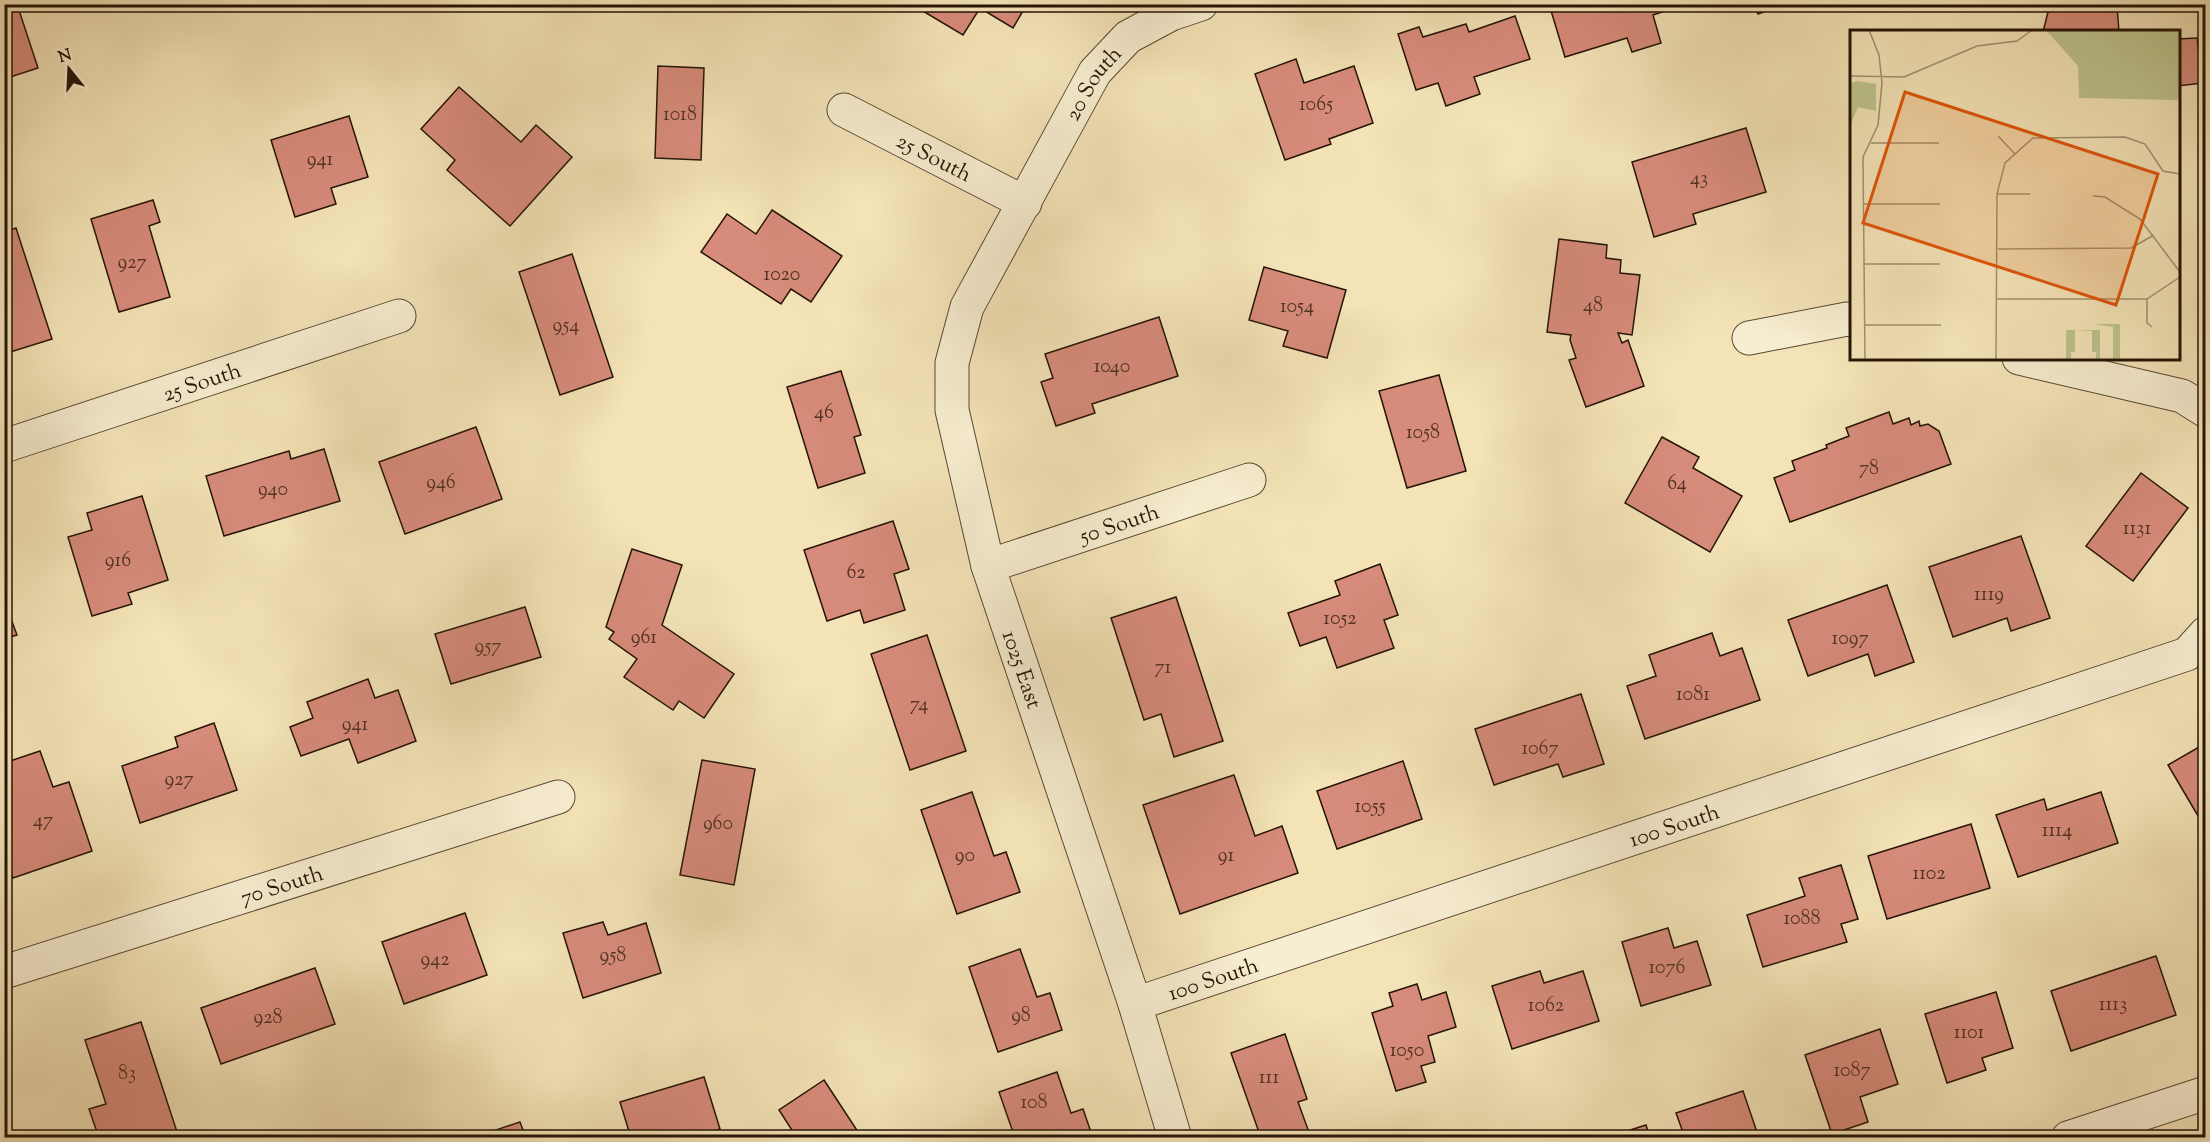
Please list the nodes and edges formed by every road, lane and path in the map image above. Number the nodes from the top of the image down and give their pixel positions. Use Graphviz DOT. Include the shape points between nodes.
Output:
graph roads {
  1 [pos="1201,4"];
  2 [pos="844,110"];
  3 [pos="1024,203"];
  4 [pos="399,316"];
  5 [pos="1850,320"];
  6 [pos="1749,338"];
  7 [pos="2028,360"];
  8 [pos="2205,411"];
  9 [pos="4,446"];
  10 [pos="1249,480"];
  11 [pos="988,566"];
  12 [pos="2205,633"];
  13 [pos="558,797"];
  14 [pos="4,972"];
  15 [pos="1135,1004"];
  16 [pos="2205,1093"];
  17 [pos="1175,1137"];
  18 [pos="2068,1137"];
  1 -- 3 [label="street, 20 South" via="1171,14 1128,37 1095,72"];
  2 -- 3 [label="street, 25 South"];
  3 -- 11 [label="street, 1025 East" via="967,307 952,363 952,410"];
  4 -- 9 [label="street, 25 South"];
  5 -- 6 [label="street"];
  7 -- 8 [label="street" via="2182,396"];
  10 -- 11 [label="street, 50 South"];
  11 -- 15 [label="street, 1025 East"];
  12 -- 15 [label="street, 100 South" via="2187,654"];
  13 -- 14 [label="street, 70 South"];
  15 -- 17 [label="street, 1025 East"];
  16 -- 18 [label="street"];
}
